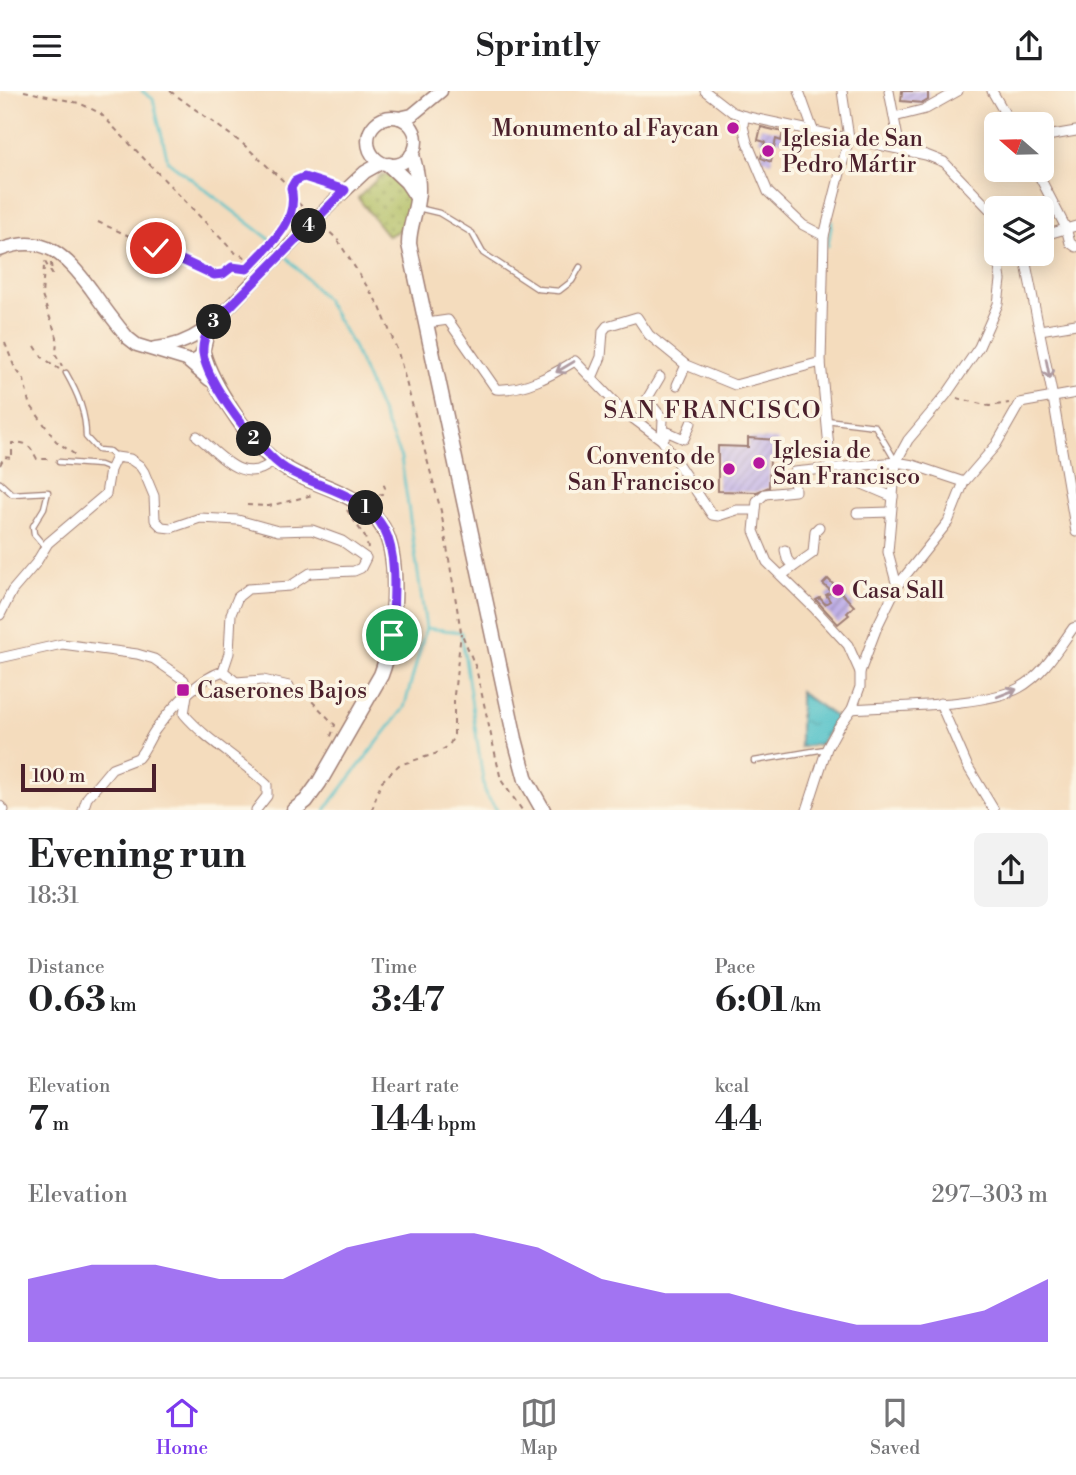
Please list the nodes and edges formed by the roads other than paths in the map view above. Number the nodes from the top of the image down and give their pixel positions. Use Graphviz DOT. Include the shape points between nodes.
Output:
graph roads {
  1 [pos="441,91"];
  2 [pos="705,91"];
  3 [pos="799,91"];
  4 [pos="842,91"];
  5 [pos="889,91"];
  6 [pos="958,91"];
  7 [pos="992,91"];
  8 [pos="430,101"];
  9 [pos="1004,112"];
  10 [pos="744,116"];
  11 [pos="894,117"];
  12 [pos="399,118"];
  13 [pos="813,130"];
  14 [pos="1076,131"];
  15 [pos="1054,135"];
  16 [pos="848,138"];
  17 [pos="369,148"];
  18 [pos="414,148"];
  19 [pos="900,149"];
  20 [pos="385,164"];
  21 [pos="355,180"];
  22 [pos="1043,182"];
  23 [pos="417,203"];
  24 [pos="984,208"];
  25 [pos="1071,227"];
  26 [pos="1054,232"];
  27 [pos="824,236"];
  28 [pos="1076,247"];
  29 [pos="0,250"];
  30 [pos="999,266"];
  31 [pos="1027,266"];
  32 [pos="580,267"];
  33 [pos="427,323"];
  34 [pos="1076,324"];
  35 [pos="209,328"];
  36 [pos="1040,330"];
  37 [pos="187,342"];
  38 [pos="150,349"];
  39 [pos="203,351"];
  40 [pos="187,360"];
  41 [pos="821,362"];
  42 [pos="686,365"];
  43 [pos="66,373"];
  44 [pos="660,377"];
  45 [pos="592,378"];
  46 [pos="213,381"];
  47 [pos="677,385"];
  48 [pos="1076,393"];
  49 [pos="1053,398"];
  50 [pos="825,420"];
  51 [pos="691,423"];
  52 [pos="197,436"];
  53 [pos="662,440"];
  54 [pos="116,457"];
  55 [pos="274,461"];
  56 [pos="59,462"];
  57 [pos="896,462"];
  58 [pos="860,467"];
  59 [pos="110,470"];
  60 [pos="831,470"];
  61 [pos="964,482"];
  62 [pos="0,483"];
  63 [pos="893,497"];
  64 [pos="755,510"];
  65 [pos="891,512"];
  66 [pos="857,513"];
  67 [pos="819,527"];
  68 [pos="1076,532"];
  69 [pos="45,548"];
  70 [pos="785,550"];
  71 [pos="793,566"];
  72 [pos="782,575"];
  73 [pos="897,586"];
  74 [pos="0,615"];
  75 [pos="1076,627"];
  76 [pos="0,658"];
  77 [pos="223,671"];
  78 [pos="860,672"];
  79 [pos="289,686"];
  80 [pos="187,695"];
  81 [pos="940,703"];
  82 [pos="852,709"];
  83 [pos="827,748"];
  84 [pos="754,761"];
  85 [pos="0,806"];
  86 [pos="4,810"];
  87 [pos="83,810"];
  88 [pos="256,810"];
  89 [pos="294,810"];
  90 [pos="542,810"];
  91 [pos="807,810"];
  92 [pos="994,810"];
  1 -- 8 [label="main road"];
  2 -- 10 [label="street"];
  3 -- 13 [label="street"];
  4 -- 16 [label="street"];
  5 -- 11 [label="street"];
  6 -- 11 [label="street" via="926,109"];
  7 -- 9 [label="street"];
  8 -- 12 [label="main road" via="412,115"];
  8 -- 18 [label="main road"];
  10 -- 13 [label="street"];
  10 -- 27 [label="street" via="747,142 768,192 803,225"];
  11 -- 19 [label="street"];
  12 -- 17 [label="main road" via="384,118 373,127"];
  12 -- 18 [label="main road" via="411,126"];
  13 -- 16 [label="street"];
  14 -- 15 [label="street"];
  16 -- 19 [label="street"];
  16 -- 27 [label="street"];
  17 -- 20 [label="main road"];
  17 -- 21 [label="main road"];
  18 -- 20 [label="main road" via="402,163"];
  18 -- 23 [label="main road"];
  19 -- 24 [label="street" via="944,162"];
  20 -- 21 [label="main road"];
  20 -- 23 [label="main road" via="408,182"];
  21 -- 35 [label="main road, bridge"];
  22 -- 25 [label="street"];
  23 -- 32 [label="lane" via="472,233 483,253 538,289 559,291"];
  23 -- 33 [label="main road" via="409,244"];
  25 -- 26 [label="street"];
  25 -- 28 [label="street" via="1070,243"];
  27 -- 41 [label="street"];
  29 -- 38 [label="main road" via="30,243 50,248 68,260 128,338"];
  30 -- 57 [label="street" via="998,304 979,347"];
  31 -- 36 [label="street"];
  45 -- 33 [label="street, one-way" via="575,361 550,376 508,390 496,389 447,320"];
  33 -- 90 [label="main road" via="515,739 526,780"];
  34 -- 36 [label="street"];
  35 -- 37 [label="main road"];
  35 -- 39 [label="main road"];
  36 -- 49 [label="street, one-way"];
  37 -- 38 [label="main road"];
  37 -- 39 [label="main road" via="199,342"];
  37 -- 40 [label="main road" via="181,349"];
  38 -- 40 [label="main road"];
  39 -- 40 [label="main road" via="200,359"];
  39 -- 46 [label="main road"];
  40 -- 46 [label="main road"];
  41 -- 42 [label="street" via="735,385"];
  41 -- 50 [label="street"];
  42 -- 45 [label="street" via="649,335 637,317 603,331 601,357"];
  42 -- 47 [label="street"];
  43 -- 54 [label="lane" via="86,421 86,437 98,450"];
  44 -- 53 [label="street" via="647,399 663,419"];
  45 -- 53 [label="street" via="623,411"];
  46 -- 55 [label="main road"];
  48 -- 49 [label="street"];
  49 -- 61 [label="street" via="1020,403 996,445"];
  49 -- 68 [label="street"];
  50 -- 57 [label="lane" via="875,426"];
  50 -- 60 [label="street"];
  51 -- 53 [label="street" via="684,439 668,432"];
  52 -- 55 [label="street" via="241,471 264,470"];
  53 -- 64 [label="street" via="712,515"];
  54 -- 59 [label="street"];
  54 -- 77 [label="street" via="130,459 144,472 154,496 155,520 162,527 200,518 238,520 278,531 312,530 342,541 366,558 354,571 310,573 290,586 248,589 238,597 231,614"];
  55 -- 89 [label="main road" via="372,512 387,536 393,578 392,635 381,675 319,783"];
  56 -- 59 [label="lane"];
  57 -- 58 [label="street"];
  57 -- 61 [label="street"];
  57 -- 63 [label="street"];
  58 -- 60 [label="street"];
  58 -- 63 [label="street" via="860,483"];
  59 -- 69 [label="street" via="106,494"];
  60 -- 64 [label="street" via="794,472 795,491 765,494"];
  61 -- 73 [label="street" via="948,521"];
  62 -- 69 [label="lane" via="12,494 48,492 33,526"];
  63 -- 65 [label="street"];
  64 -- 72 [label="street" via="754,531 760,548"];
  65 -- 66 [label="street"];
  65 -- 73 [label="street" via="888,552"];
  67 -- 71 [label="street" via="813,552"];
  69 -- 74 [label="street"];
  70 -- 71 [label="street"];
  71 -- 72 [label="street"];
  72 -- 78 [label="street" via="848,645"];
  73 -- 78 [label="street"];
  81 -- 75 [label="street, one-way" via="996,697 1019,689 1038,674"];
  76 -- 80 [label="street" via="62,645 137,654 154,659 184,680"];
  77 -- 79 [label="street" via="236,682 263,680"];
  77 -- 80 [label="street" via="204,678"];
  78 -- 82 [label="street"];
  80 -- 87 [label="street" via="154,731 138,758 112,768 87,798"];
  80 -- 88 [label="street" via="184,714 199,732 267,785 267,796"];
  81 -- 82 [label="street"];
  81 -- 92 [label="street" via="967,765"];
  82 -- 83 [label="street"];
  83 -- 84 [label="lane"];
  83 -- 91 [label="street"];
  85 -- 86 [label="street"];
}
